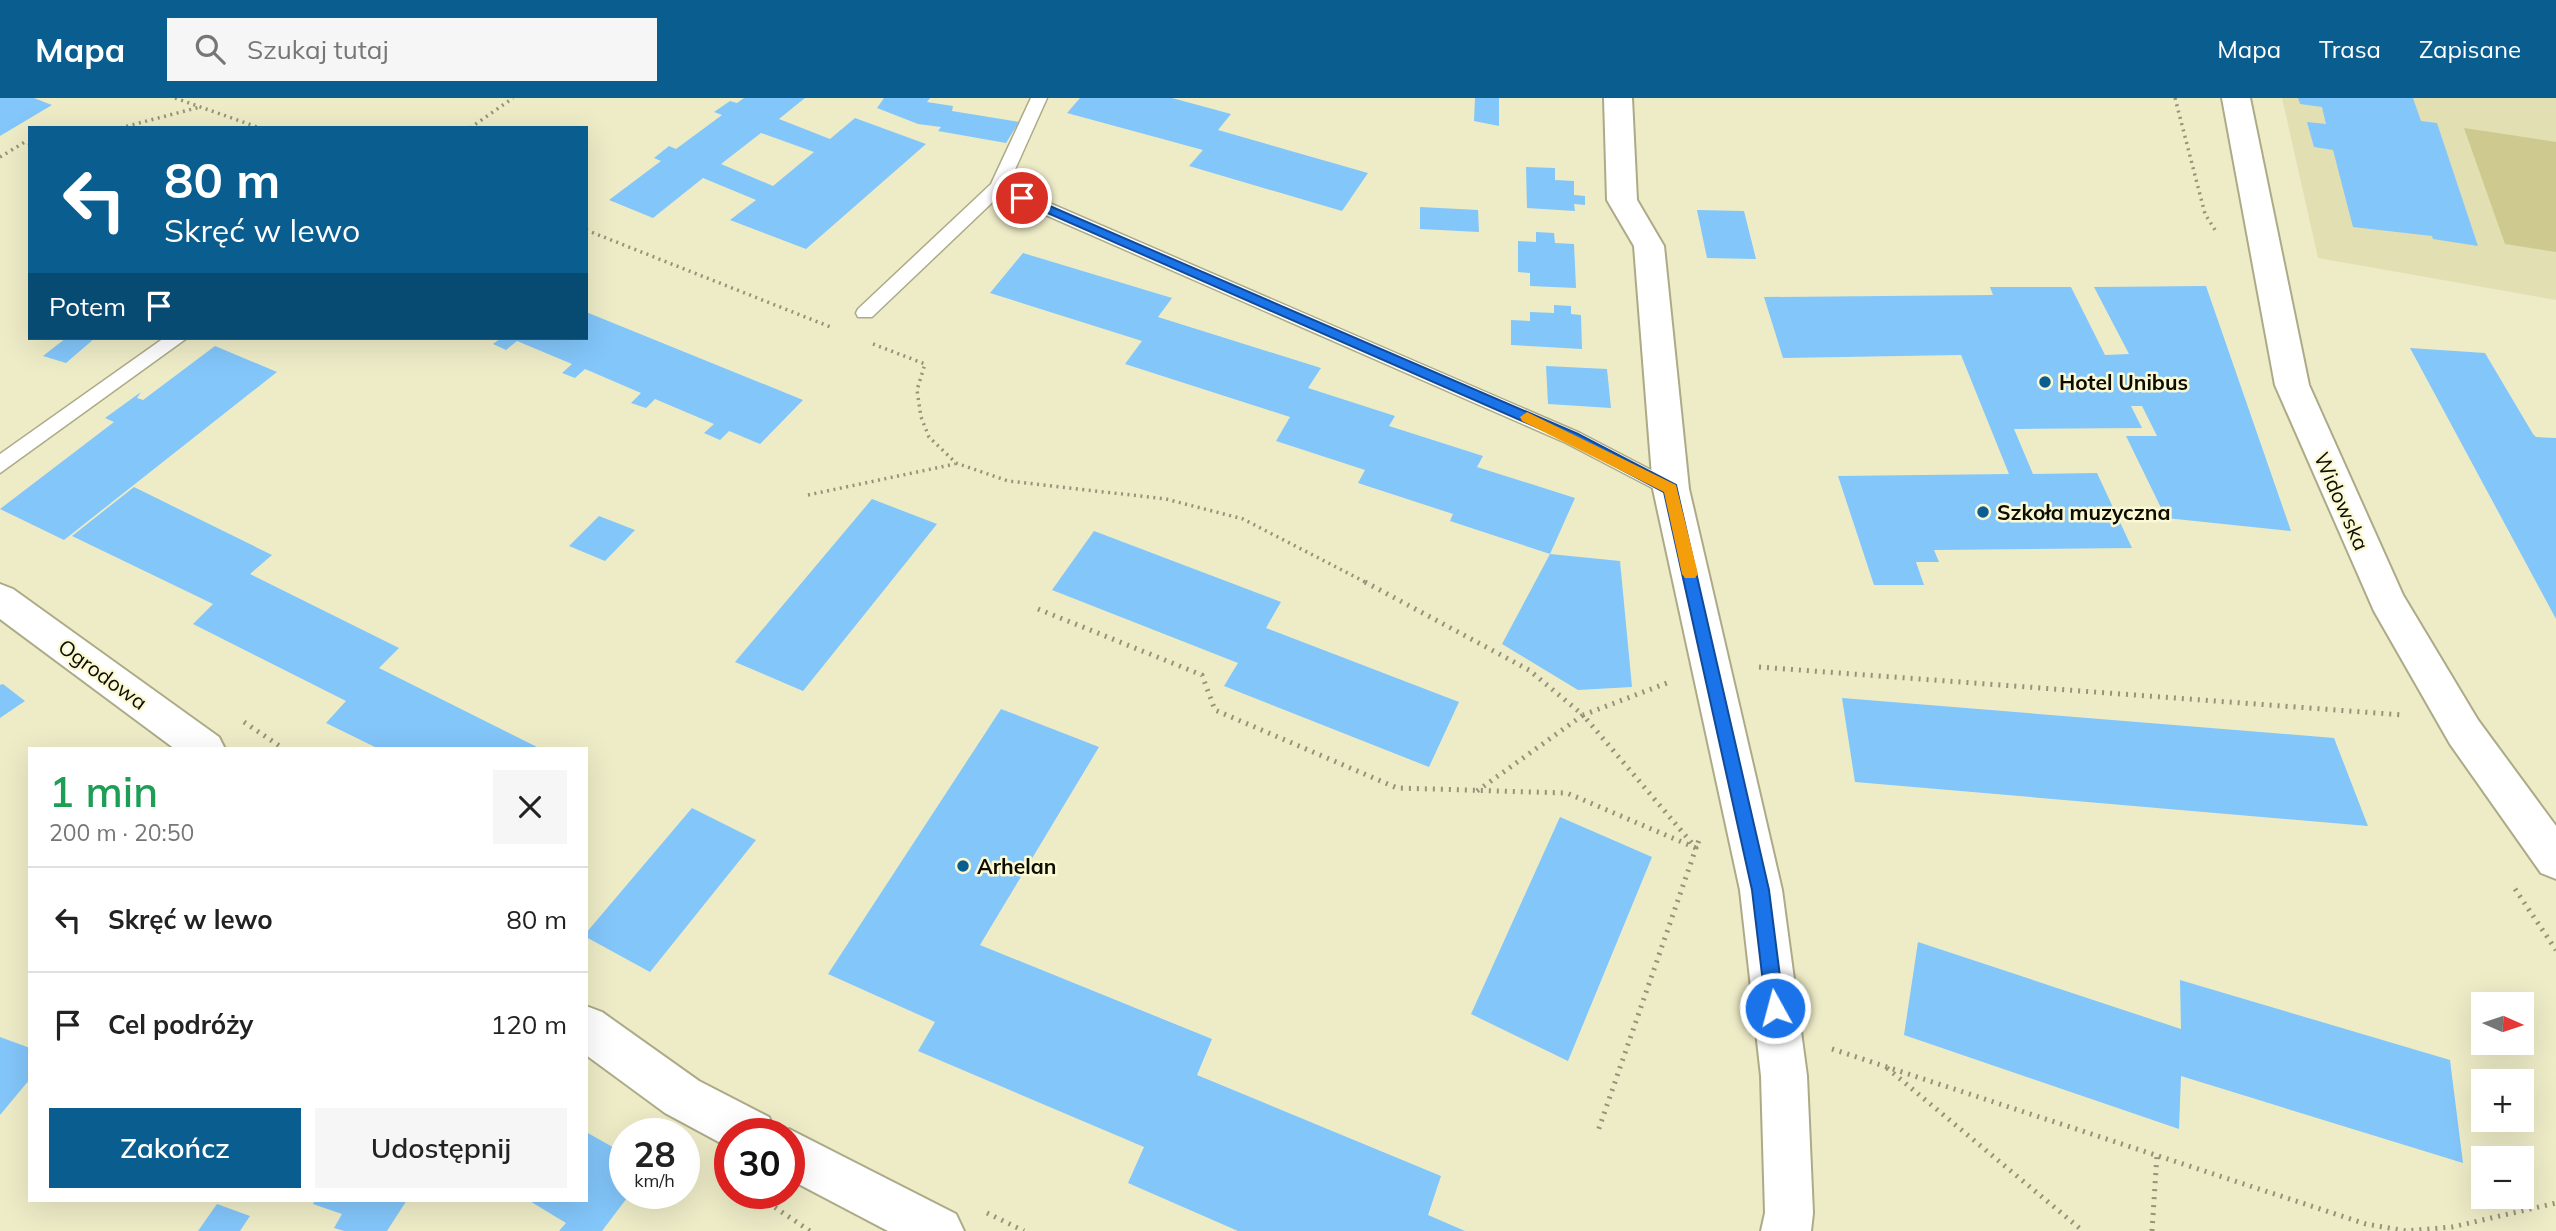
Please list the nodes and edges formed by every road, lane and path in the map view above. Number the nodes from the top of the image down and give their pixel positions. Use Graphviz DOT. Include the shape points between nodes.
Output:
graph roads {
  1 [pos="175,98"];
  2 [pos="513,98"];
  3 [pos="1039,98"];
  4 [pos="1618,98"];
  5 [pos="2236,98"];
  6 [pos="201,107"];
  7 [pos="128,126"];
  8 [pos="254,126"];
  9 [pos="473,126"];
  10 [pos="28,143"];
  11 [pos="0,157"];
  12 [pos="998,187"];
  13 [pos="588,231"];
  14 [pos="865,313"];
  15 [pos="837,329"];
  16 [pos="862,339"];
  17 [pos="174,340"];
  18 [pos="956,463"];
  19 [pos="0,465"];
  20 [pos="1671,489"];
  21 [pos="808,495"];
  22 [pos="0,599"];
  23 [pos="1038,609"];
  24 [pos="1710,664"];
  25 [pos="1583,715"];
  26 [pos="2404,715"];
  27 [pos="202,747"];
  28 [pos="1476,791"];
  29 [pos="1696,848"];
  30 [pos="2556,860"];
  31 [pos="588,1029"];
  32 [pos="1778,1031"];
  33 [pos="1883,1066"];
  34 [pos="722,1118"];
  35 [pos="1597,1134"];
  36 [pos="2157,1155"];
  37 [pos="805,1161"];
  38 [pos="2556,1203"];
  39 [pos="777,1209"];
  40 [pos="810,1231"];
  41 [pos="939,1231"];
  42 [pos="1786,1231"];
  43 [pos="2083,1231"];
  44 [pos="2152,1231"];
  1 -- 6 [label="path"];
  2 -- 9 [label="path"];
  3 -- 12 [label="lane"];
  4 -- 20 [label="street" via="1622,200 1649,246"];
  5 -- 30 [label="street, Widowska" via="2292,385 2387,601 2457,720"];
  6 -- 7 [label="path"];
  6 -- 8 [label="path"];
  10 -- 11 [label="path"];
  12 -- 14 [label="lane"];
  12 -- 20 [label="lane" via="1561,432"];
  13 -- 15 [label="path"];
  16 -- 18 [label="path" via="925,364 917,390 921,417 929,437"];
  17 -- 19 [label="lane"];
  18 -- 21 [label="path"];
  18 -- 25 [label="path" via="1008,481 1166,499 1243,519 1529,670"];
  20 -- 24 [label="street"];
  22 -- 27 [label="street, Ogrodowa"];
  23 -- 28 [label="path" via="1202,675 1215,710 1397,788"];
  24 -- 25 [label="path"];
  24 -- 26 [label="path"];
  24 -- 32 [label="street" via="1760,890"];
  25 -- 28 [label="path"];
  25 -- 29 [label="path"];
  28 -- 29 [label="path" via="1567,793"];
  29 -- 35 [label="path"];
  31 -- 34 [label="street" via="682,1097"];
  32 -- 33 [label="path"];
  32 -- 42 [label="street" via="1784,1076"];
  33 -- 36 [label="path"];
  33 -- 43 [label="path"];
  36 -- 38 [label="path" via="2366,1224 2406,1231 2452,1227"];
  36 -- 44 [label="path"];
  37 -- 41 [label="street"];
  39 -- 40 [label="path"];
}
